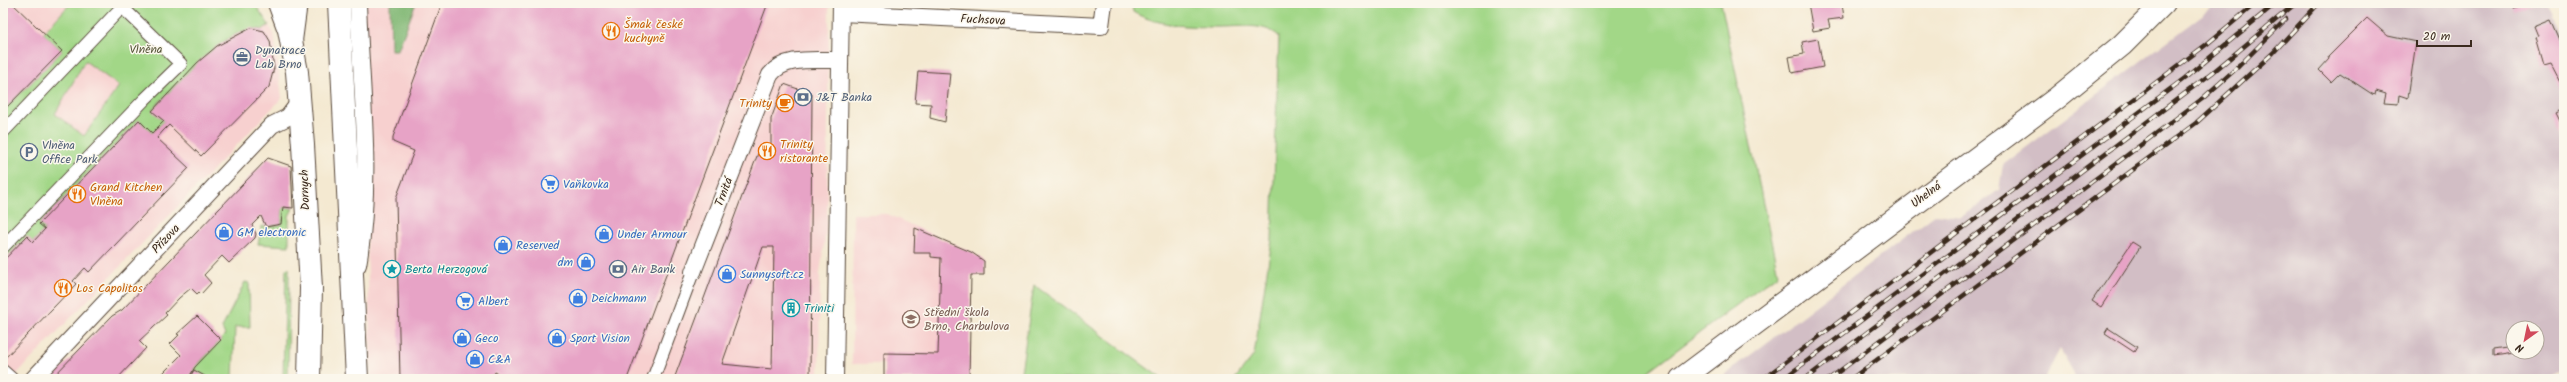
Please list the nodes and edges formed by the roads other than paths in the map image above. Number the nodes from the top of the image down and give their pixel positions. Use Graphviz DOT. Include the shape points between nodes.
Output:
graph roads {
  1 [pos="279,3"];
  2 [pos="299,3"];
  3 [pos="339,3"];
  4 [pos="358,3"];
  5 [pos="1104,3"];
  6 [pos="2164,3"];
  7 [pos="841,8"];
  8 [pos="293,48"];
  9 [pos="839,60"];
  10 [pos="300,101"];
  11 [pos="3,132"];
  12 [pos="3,247"];
  13 [pos="693,272"];
  14 [pos="354,288"];
  15 [pos="3,371"];
  16 [pos="12,379"];
  17 [pos="33,379"];
  18 [pos="310,379"];
  19 [pos="357,379"];
  20 [pos="653,379"];
  21 [pos="835,379"];
  22 [pos="1681,379"];
  1 -- 8 [label="main road, Dornych"];
  2 -- 8 [label="street"];
  3 -- 14 [label="main road" via="344,141"];
  4 -- 14 [label="street" via="367,188 365,226"];
  5 -- 7 [label="street, Fuchsova" via="1101,26"];
  6 -- 22 [label="main road, Uhelná" via="2122,45 2057,98"];
  7 -- 9 [label="street"];
  8 -- 10 [label="main road, Dornych"];
  9 -- 13 [label="street, Trnitá" via="793,61 776,67 770,75"];
  9 -- 21 [label="street"];
  10 -- 17 [label="street, Přízova" via="288,117 272,125"];
  10 -- 18 [label="main road, Dornych" via="311,288"];
  11 -- 12 [label="street" via="122,7 181,64 112,132"];
  13 -- 20 [label="street, Trnitá"];
  14 -- 19 [label="main road"];
  15 -- 16 [label="street"];
}
